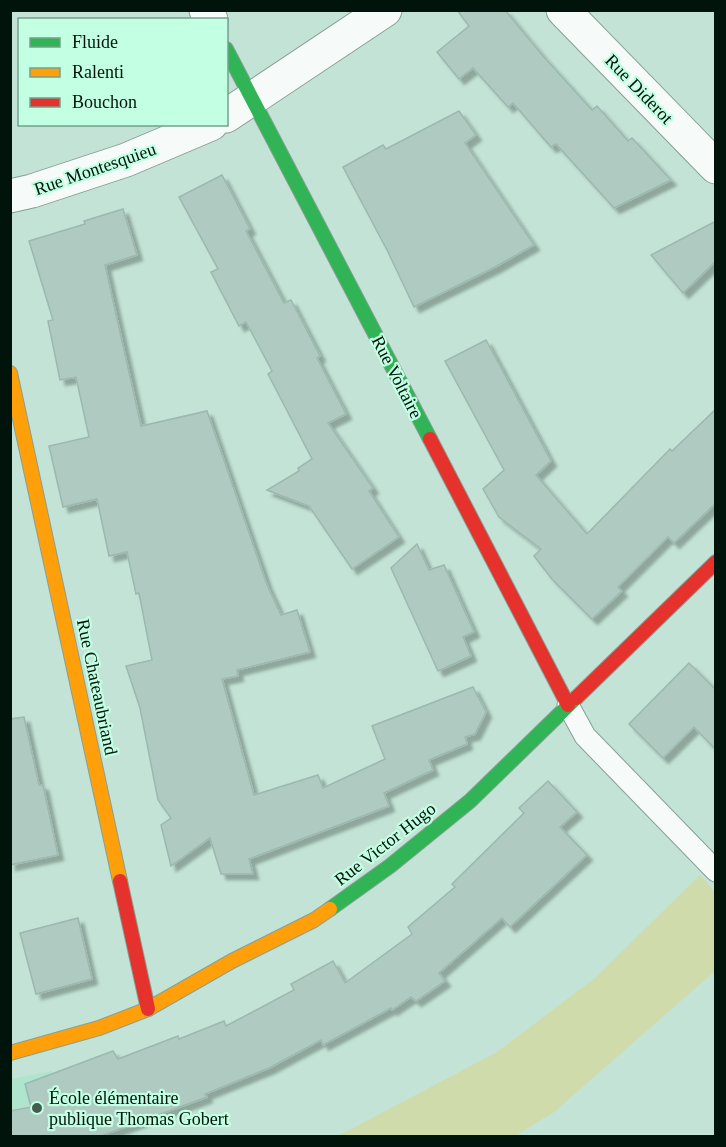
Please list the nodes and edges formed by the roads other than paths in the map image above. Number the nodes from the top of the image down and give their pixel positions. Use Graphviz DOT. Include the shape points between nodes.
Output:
graph roads {
  1 [pos="385,10"];
  2 [pos="563,10"];
  3 [pos="228,58"];
  4 [pos="239,107"];
  5 [pos="207,126"];
  6 [pos="716,167"];
  7 [pos="10,196"];
  8 [pos="10,373"];
  9 [pos="716,562"];
  10 [pos="568,705"];
  11 [pos="716,872"];
  12 [pos="148,1009"];
  13 [pos="10,1053"];
  1 -- 4 [label="street"];
  2 -- 6 [label="street, Rue Diderot"];
  3 -- 4 [label="street, Rue Voltaire"];
  4 -- 10 [label="street, Rue Voltaire"];
  5 -- 7 [label="street, Rue Montesquieu" via="126,160"];
  8 -- 12 [label="street, Rue Chateaubriand"];
  9 -- 10 [label="street, Rue Victor Hugo"];
  10 -- 11 [label="lane" via="585,736"];
  10 -- 12 [label="street, Rue Victor Hugo" via="470,801 390,866 314,920"];
  12 -- 13 [label="street, Rue Victor Hugo" via="99,1028"];
}
